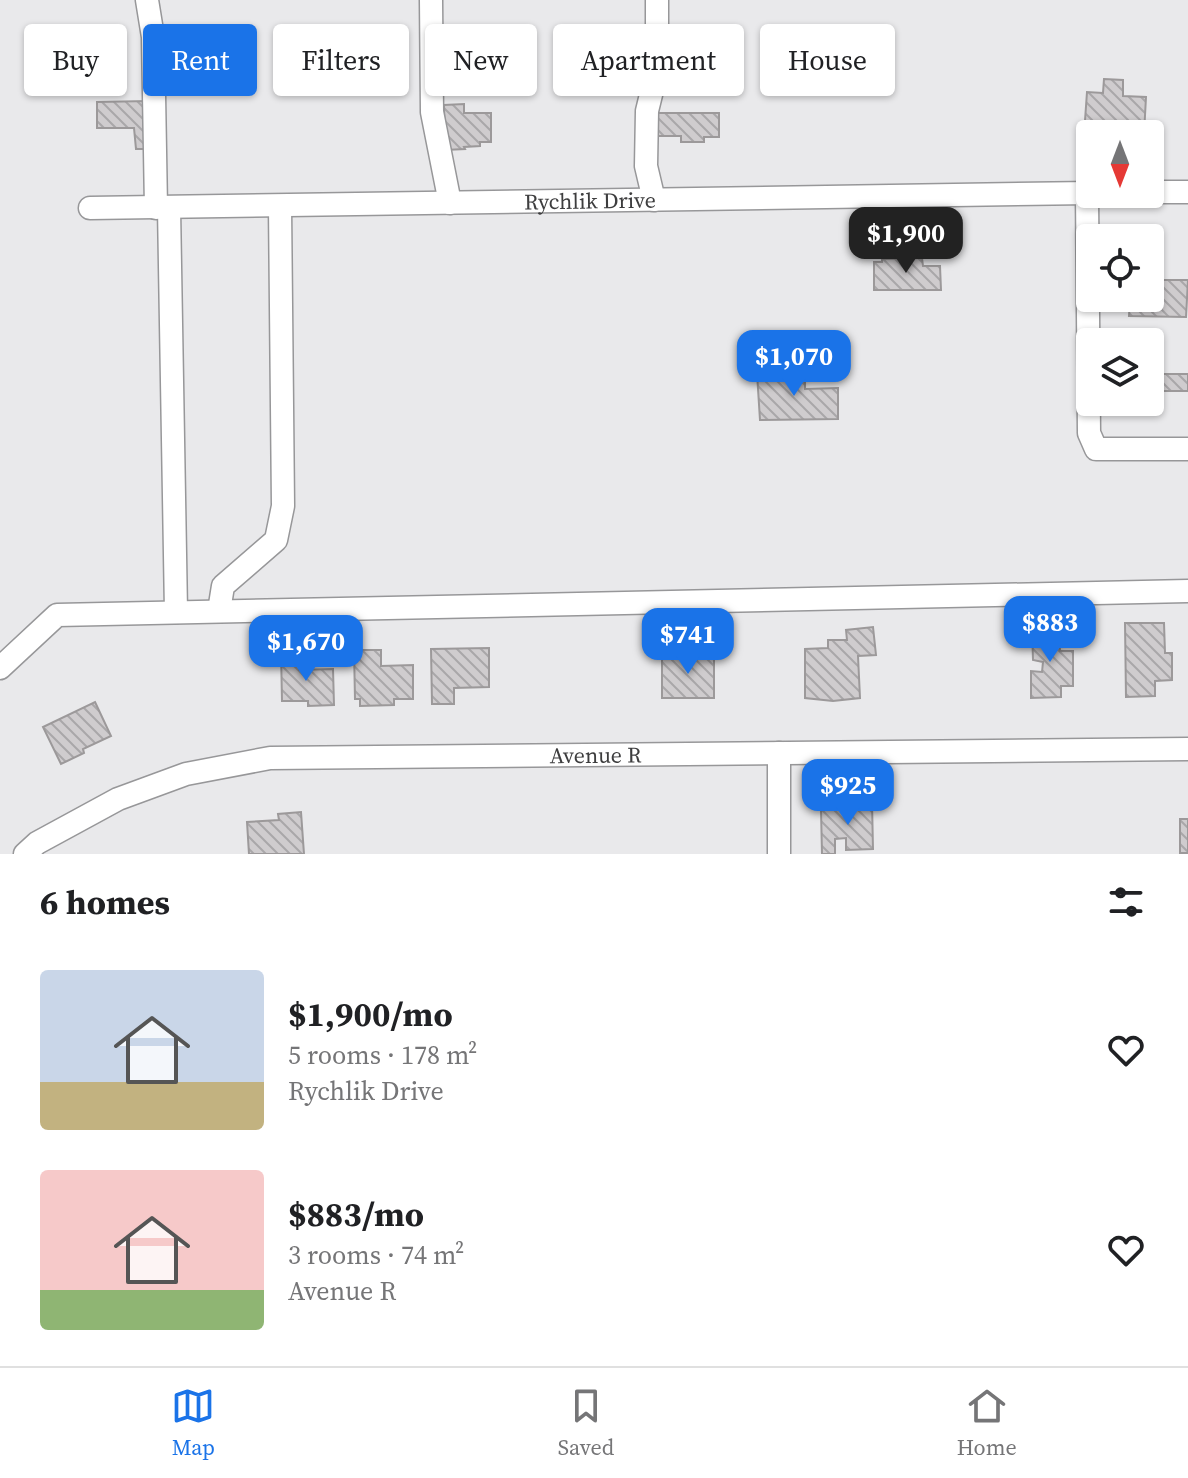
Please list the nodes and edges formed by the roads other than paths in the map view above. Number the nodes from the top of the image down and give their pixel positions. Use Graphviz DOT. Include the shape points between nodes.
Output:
graph roads {
  1 [pos="147,0"];
  2 [pos="431,0"];
  3 [pos="657,0"];
  4 [pos="1164,192"];
  5 [pos="1188,192"];
  6 [pos="1076,193"];
  7 [pos="654,200"];
  8 [pos="450,203"];
  9 [pos="280,206"];
  10 [pos="90,208"];
  11 [pos="162,208"];
  12 [pos="1089,208"];
  13 [pos="1188,449"];
  14 [pos="1188,591"];
  15 [pos="219,611"];
  16 [pos="176,612"];
  17 [pos="0,668"];
  18 [pos="1188,749"];
  19 [pos="779,753"];
  20 [pos="25,854"];
  21 [pos="779,854"];
  1 -- 11 [label="street"];
  2 -- 8 [label="street" via="432,112"];
  3 -- 7 [label="street" via="657,70 647,111 646,166"];
  4 -- 5 [label="street"];
  6 -- 7 [label="street, Rychlik Drive"];
  7 -- 8 [label="street, Rychlik Drive"];
  8 -- 9 [label="street, Rychlik Drive"];
  9 -- 11 [label="street, Rychlik Drive"];
  9 -- 15 [label="street" via="280,528 276,540 223,586"];
  10 -- 11 [label="street, Rychlik Drive"];
  11 -- 16 [label="street"];
  12 -- 13 [label="street" via="1089,433 1096,449"];
  14 -- 15 [label="street"];
  15 -- 16 [label="street"];
  16 -- 17 [label="street" via="57,615"];
  18 -- 19 [label="street, Avenue R"];
  19 -- 20 [label="street, Avenue R" via="270,758 186,774 118,799"];
  19 -- 21 [label="street"];
}
